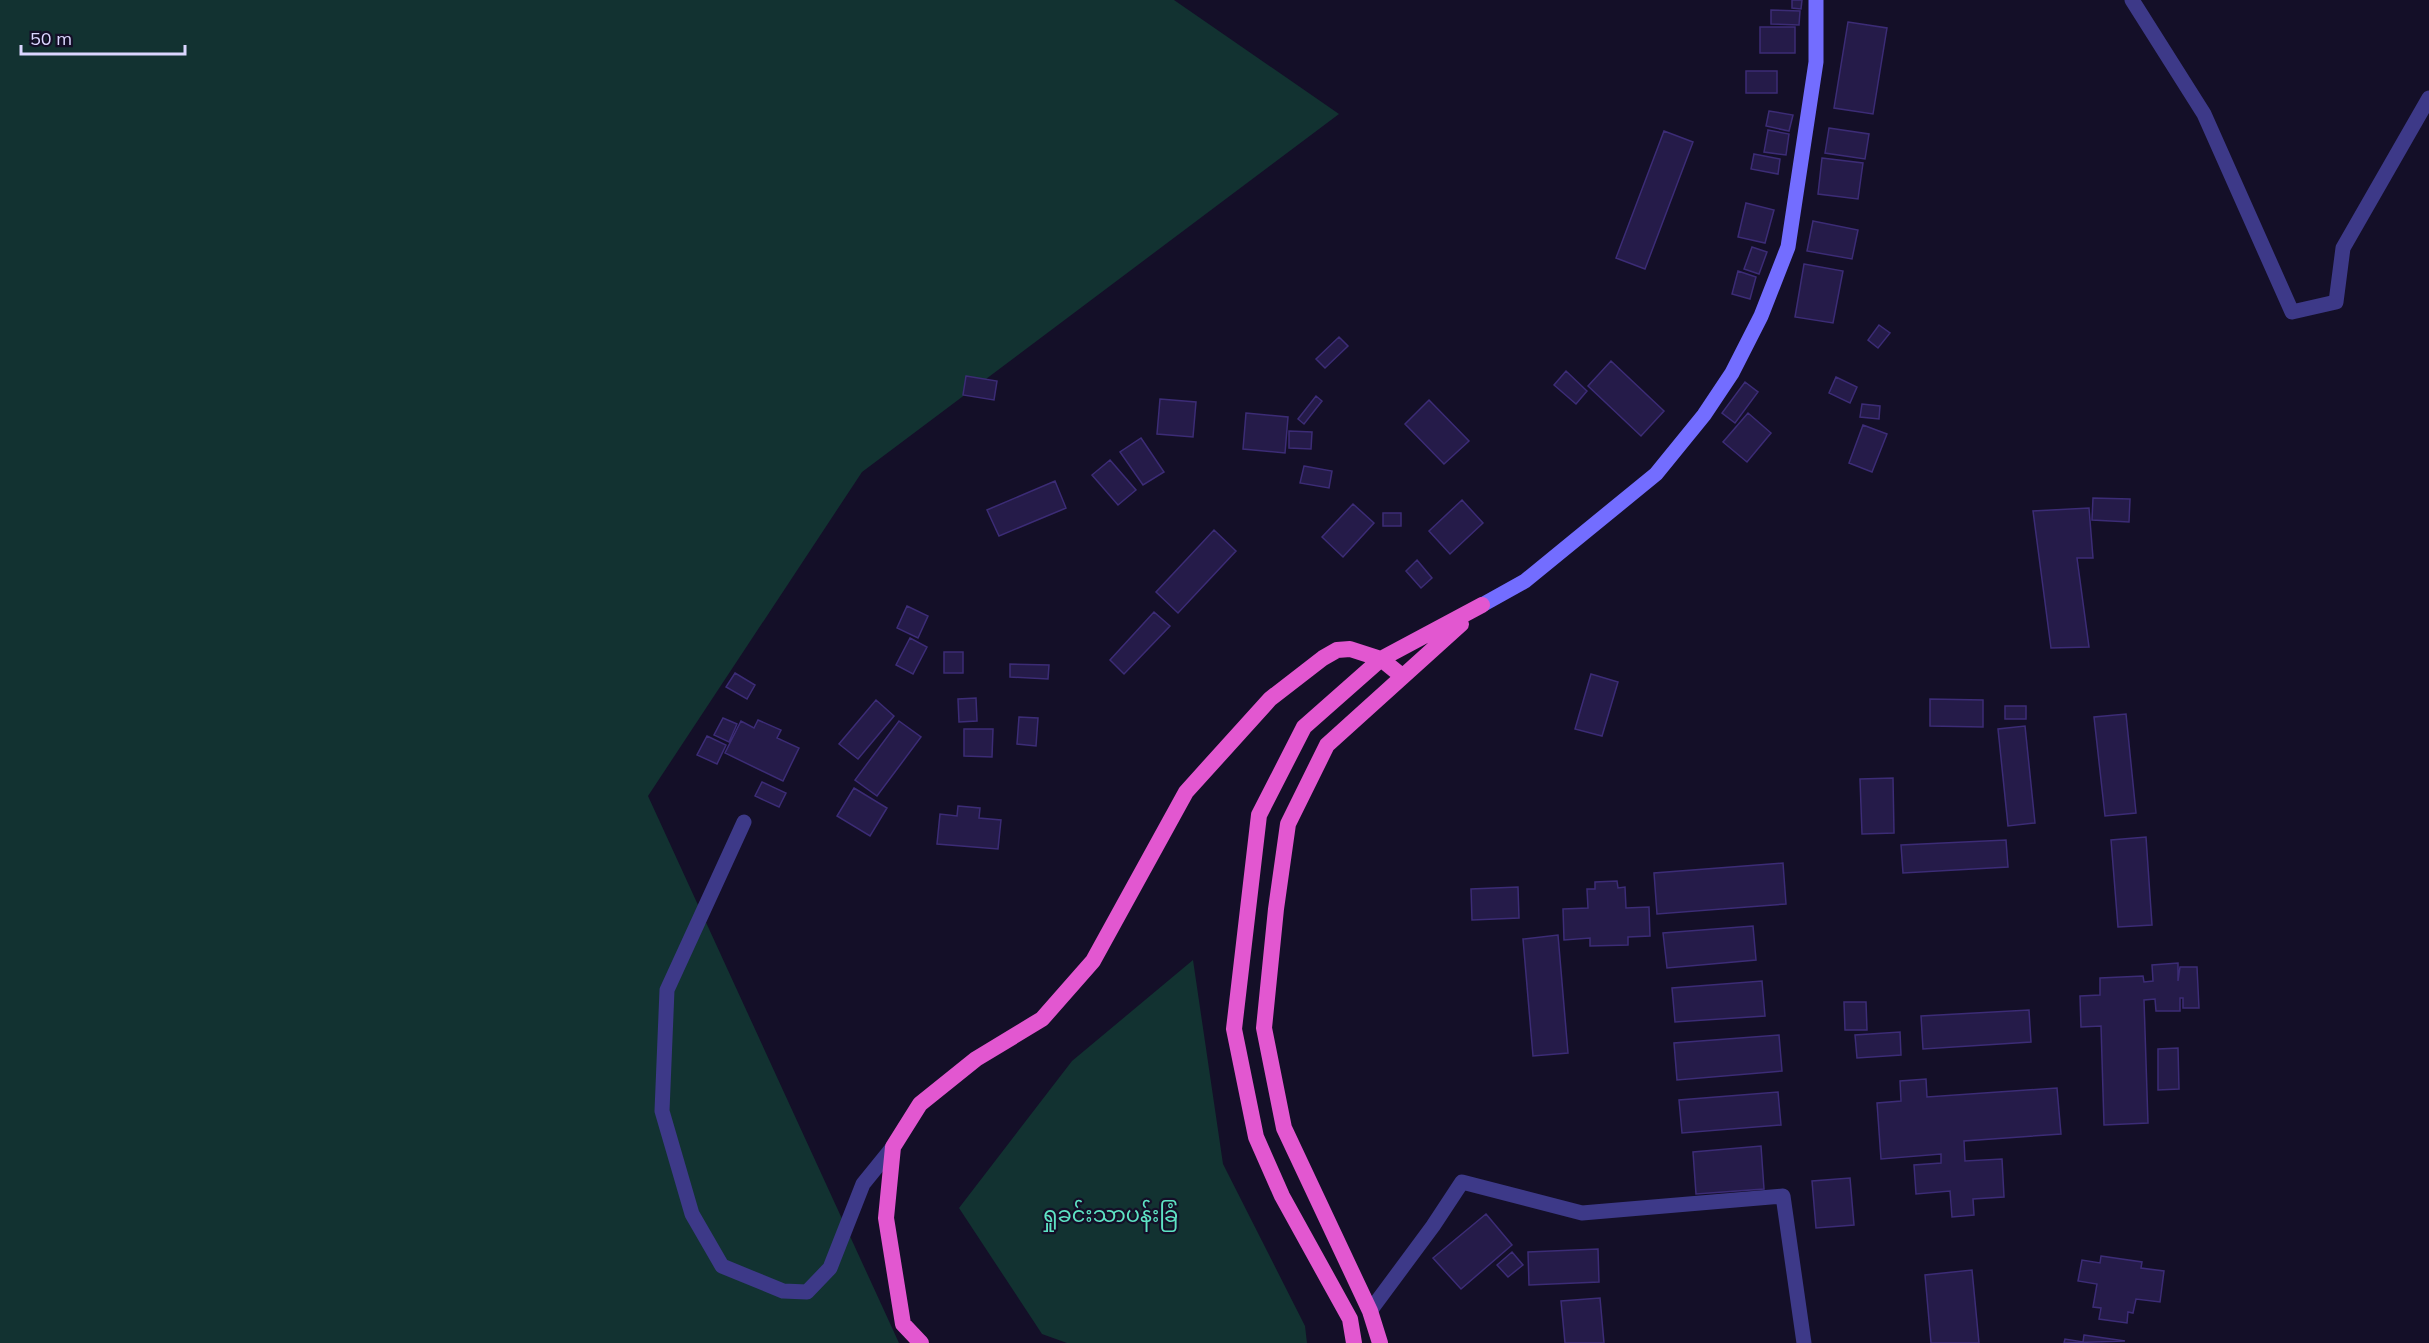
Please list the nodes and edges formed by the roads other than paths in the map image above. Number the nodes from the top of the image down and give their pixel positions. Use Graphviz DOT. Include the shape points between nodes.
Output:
graph roads {
  1 [pos="1816,0"];
  2 [pos="2132,0"];
  3 [pos="2429,98"];
  4 [pos="1482,605"];
  5 [pos="1380,659"];
  6 [pos="1402,676"];
  7 [pos="744,822"];
  8 [pos="893,1147"];
  9 [pos="1370,1311"];
  10 [pos="921,1343"];
  11 [pos="1354,1343"];
  12 [pos="1380,1343"];
  13 [pos="1804,1343"];
  1 -- 4 [label="main road" via="1816,62 1788,247 1761,316 1732,373 1704,416 1656,474 1525,581"];
  2 -- 3 [label="street" via="2204,114 2292,312 2336,302 2343,248"];
  4 -- 5 [label="highway"];
  4 -- 6 [label="highway"];
  5 -- 6 [label="highway"];
  5 -- 8 [label="highway" via="1350,649 1337,650 1270,699 1186,792 1093,961 1042,1019 976,1059 920,1104"];
  5 -- 11 [label="highway" via="1304,727 1259,815 1234,1029 1256,1137 1282,1196 1350,1320"];
  6 -- 9 [label="highway" via="1327,745 1288,824 1264,1028 1284,1128"];
  7 -- 8 [label="street" via="667,990 663,1111 692,1214 722,1266 783,1291 807,1292 830,1268 863,1184"];
  8 -- 10 [label="highway" via="886,1218 903,1324"];
  9 -- 12 [label="highway"];
  9 -- 13 [label="street" via="1462,1182 1582,1213 1784,1196"];
}
